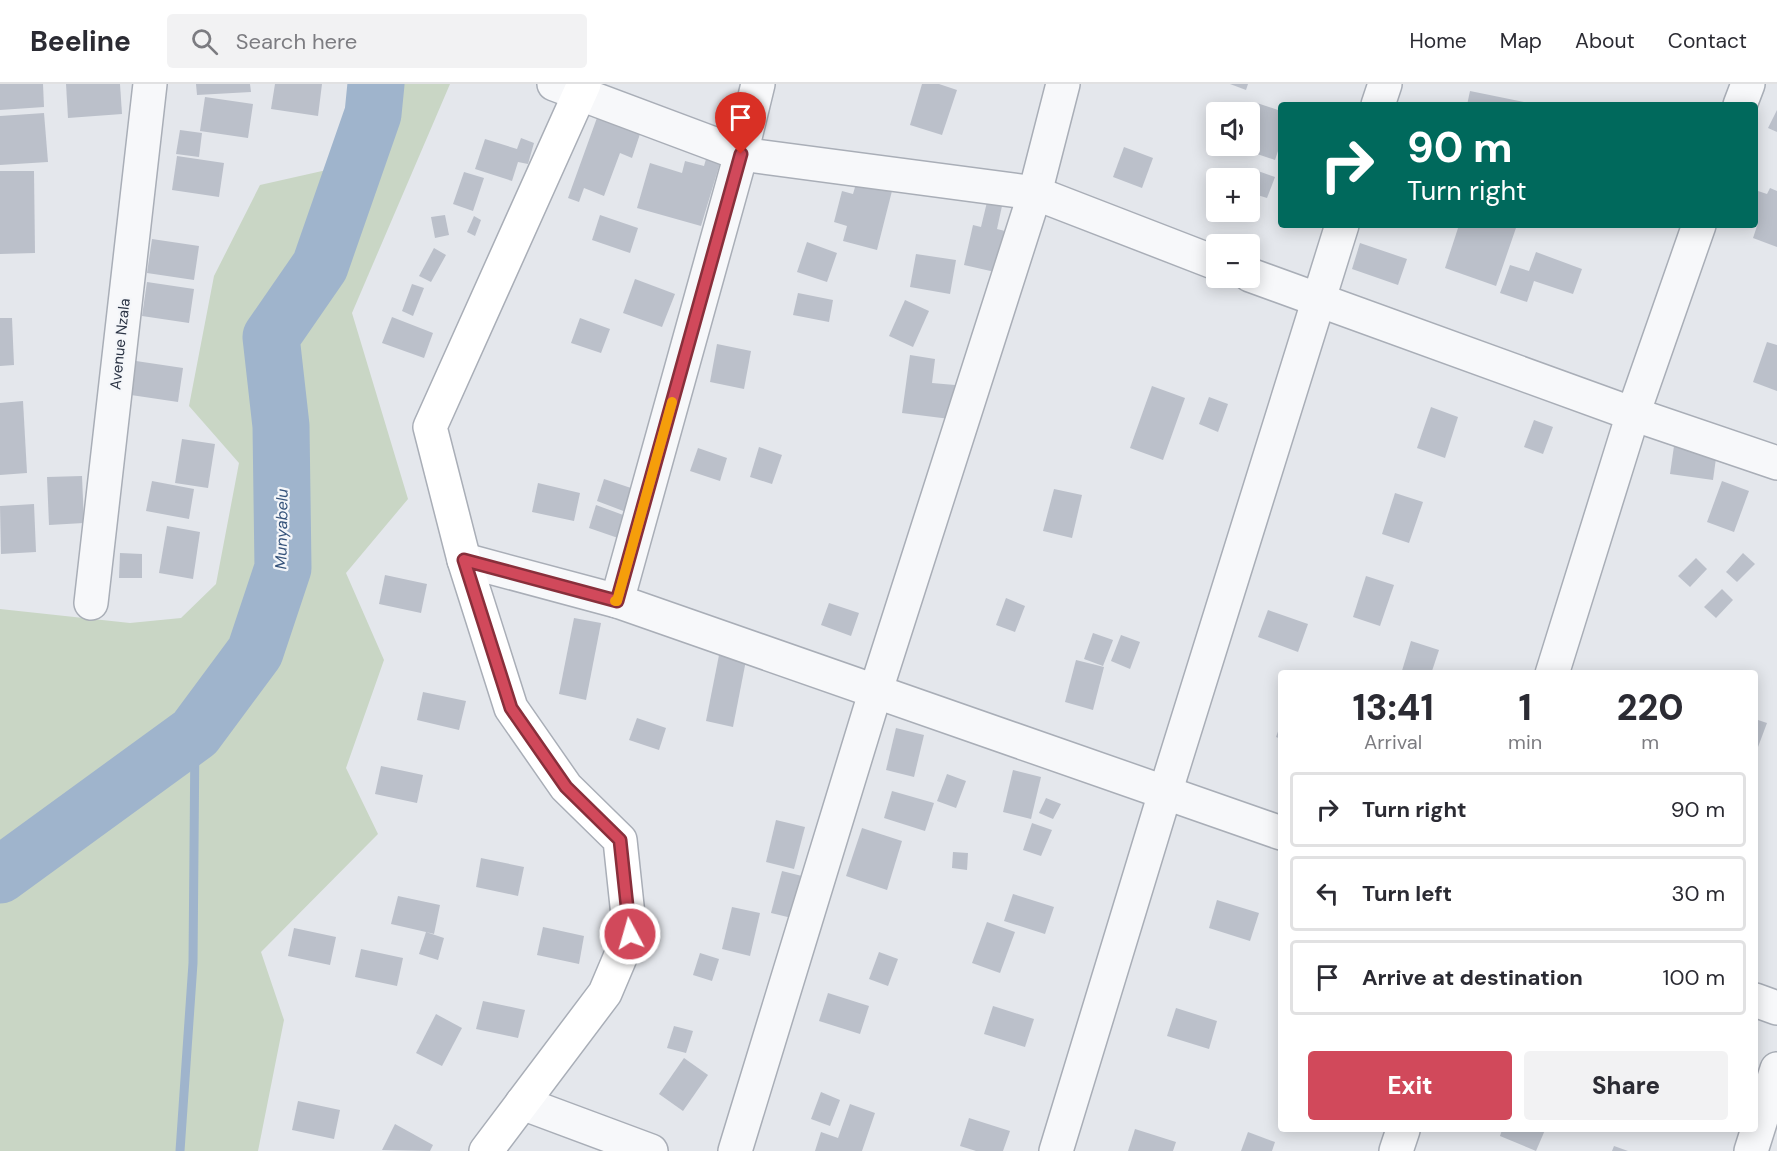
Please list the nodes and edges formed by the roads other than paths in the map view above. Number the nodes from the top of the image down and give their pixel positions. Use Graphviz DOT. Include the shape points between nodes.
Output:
graph roads {
  1 [pos="150,84"];
  2 [pos="758,84"];
  3 [pos="1063,84"];
  4 [pos="1385,84"];
  5 [pos="1748,84"];
  6 [pos="573,87"];
  7 [pos="1379,102"];
  8 [pos="1741,102"];
  9 [pos="741,154"];
  10 [pos="1035,193"];
  11 [pos="1341,228"];
  12 [pos="1698,228"];
  13 [pos="1206,258"];
  14 [pos="1260,279"];
  15 [pos="1318,301"];
  16 [pos="1634,414"];
  17 [pos="1777,463"];
  18 [pos="464,560"];
  19 [pos="617,601"];
  20 [pos="91,603"];
  21 [pos="1553,670"];
  22 [pos="876,690"];
  23 [pos="1165,793"];
  24 [pos="1278,832"];
  25 [pos="1758,1001"];
  26 [pos="1777,1008"];
  27 [pos="1777,1069"];
  28 [pos="522,1103"];
  29 [pos="1758,1129"];
  30 [pos="1402,1132"];
  31 [pos="1757,1132"];
  32 [pos="486,1151"];
  33 [pos="651,1151"];
  34 [pos="735,1151"];
  35 [pos="1056,1151"];
  36 [pos="1396,1151"];
  37 [pos="1751,1151"];
  1 -- 20 [label="street, Avenue Nzala"];
  2 -- 9 [label="street"];
  3 -- 10 [label="street"];
  4 -- 7 [label="street"];
  5 -- 8 [label="street"];
  6 -- 9 [label="street"];
  6 -- 18 [label="street" via="430,427"];
  9 -- 10 [label="street"];
  9 -- 19 [label="street"];
  10 -- 13 [label="street"];
  10 -- 22 [label="street"];
  11 -- 15 [label="street"];
  12 -- 16 [label="street"];
  14 -- 15 [label="street"];
  15 -- 16 [label="street"];
  15 -- 23 [label="street"];
  16 -- 17 [label="street"];
  16 -- 21 [label="street"];
  18 -- 19 [label="street"];
  18 -- 28 [label="street" via="511,708 566,787 620,840 630,934 605,993"];
  19 -- 22 [label="street"];
  22 -- 23 [label="street"];
  22 -- 34 [label="street"];
  23 -- 24 [label="street"];
  23 -- 35 [label="street"];
  25 -- 26 [label="street"];
  27 -- 29 [label="street"];
  28 -- 32 [label="street"];
  28 -- 33 [label="street"];
  30 -- 36 [label="street"];
  31 -- 37 [label="street"];
}
